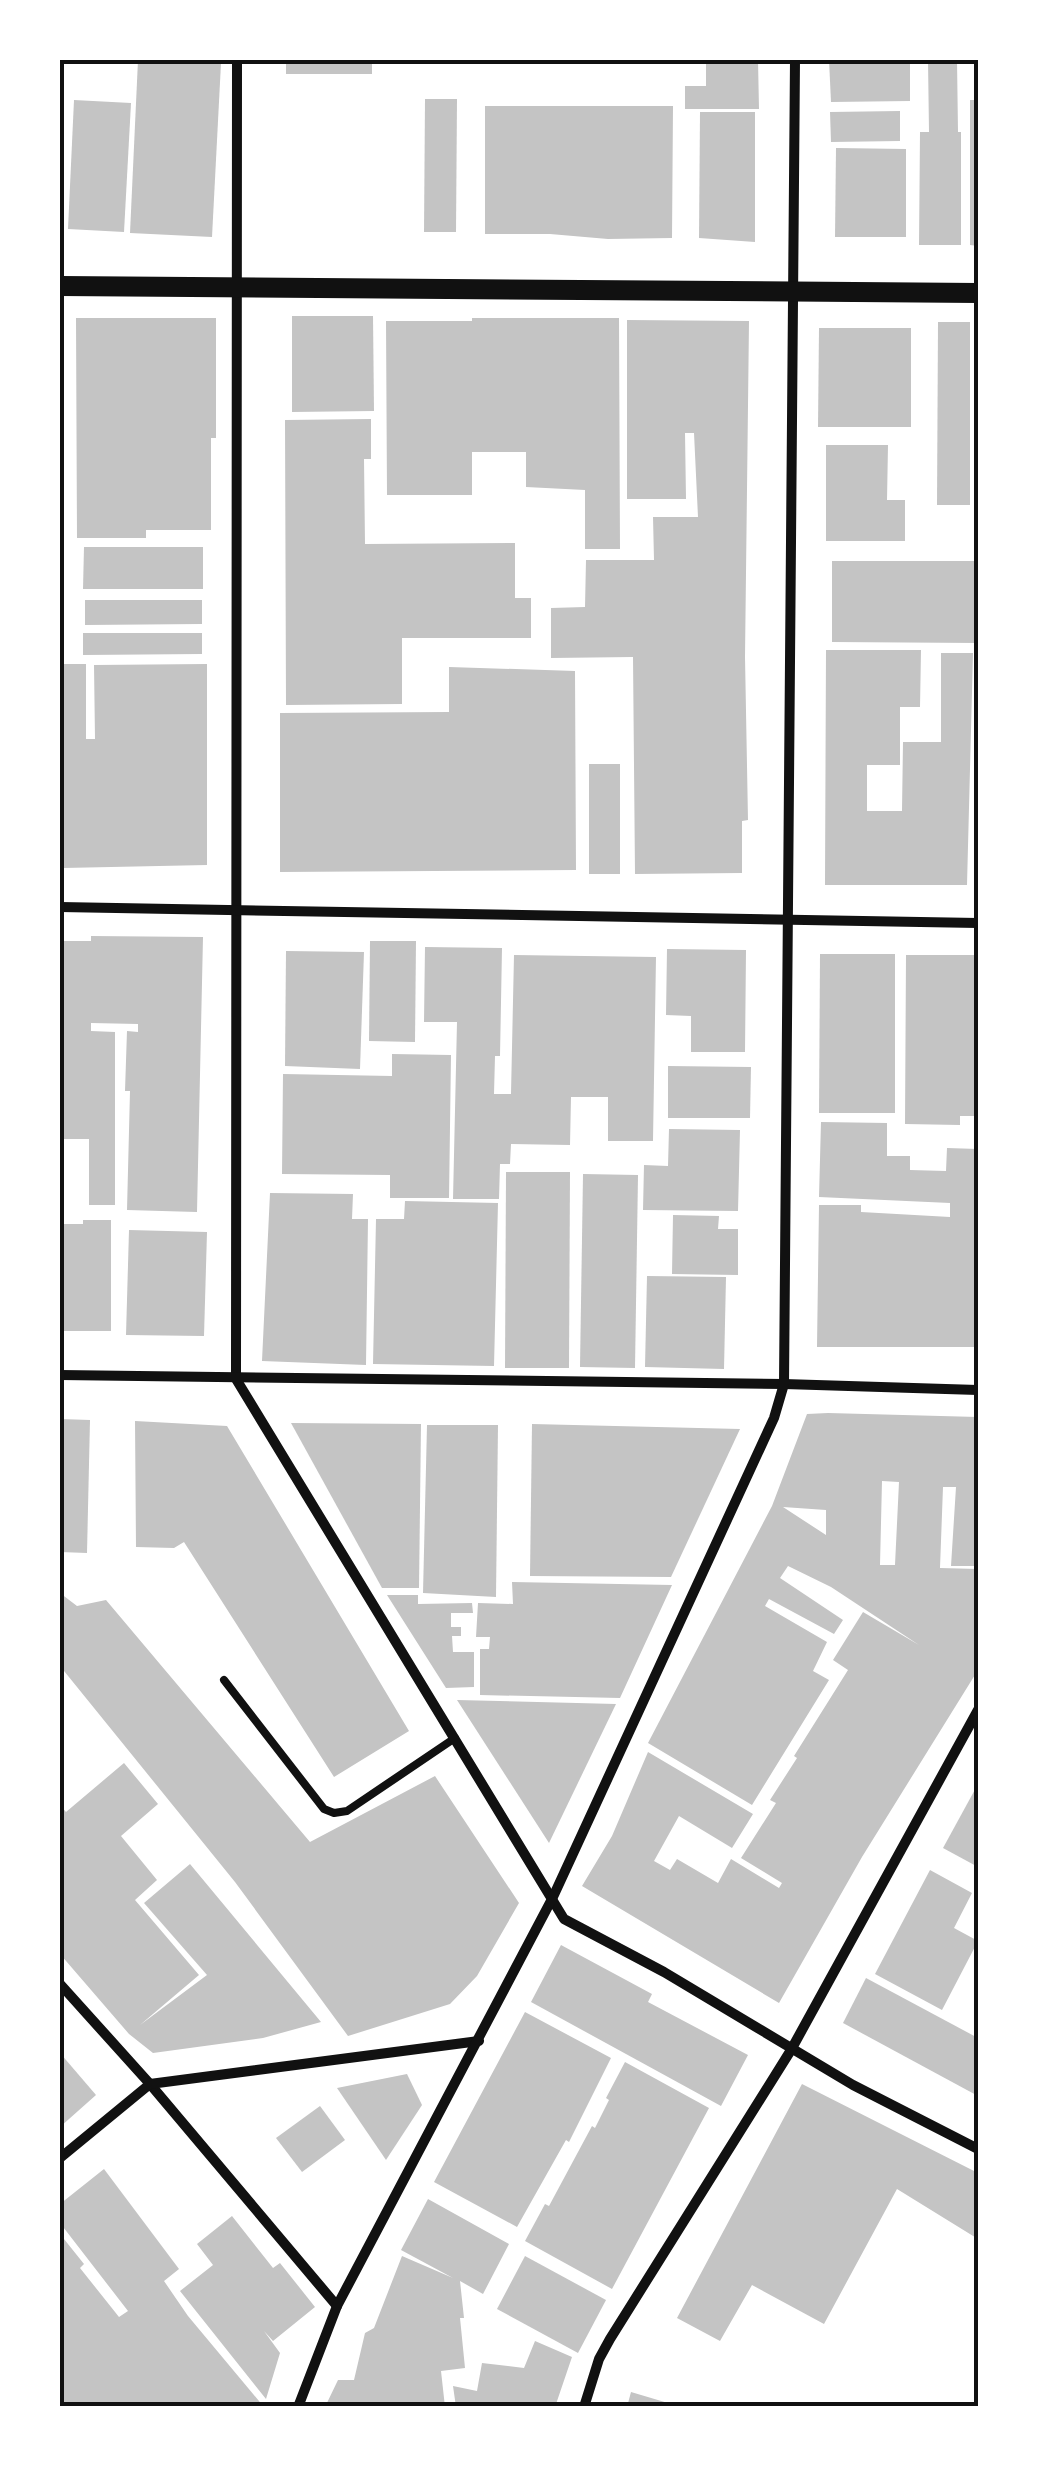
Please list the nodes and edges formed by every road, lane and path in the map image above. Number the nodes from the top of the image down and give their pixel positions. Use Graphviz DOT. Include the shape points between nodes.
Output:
graph roads {
  1 [pos="238,60"];
  2 [pos="795,60"];
  3 [pos="60,286"];
  4 [pos="236,287"];
  5 [pos="792,291"];
  6 [pos="978,293"];
  7 [pos="60,907"];
  8 [pos="237,910"];
  9 [pos="788,919"];
  10 [pos="978,923"];
  11 [pos="60,1375"];
  12 [pos="236,1378"];
  13 [pos="784,1384"];
  14 [pos="978,1390"];
  15 [pos="224,1680"];
  16 [pos="978,1710"];
  17 [pos="455,1738"];
  18 [pos="552,1897"];
  19 [pos="60,1984"];
  20 [pos="479,2041"];
  21 [pos="791,2050"];
  22 [pos="150,2084"];
  23 [pos="978,2149"];
  24 [pos="60,2158"];
  25 [pos="337,2306"];
  26 [pos="298,2407"];
  27 [pos="584,2407"];
  1 -- 4 [label="street"];
  2 -- 5 [label="street"];
  3 -- 4 [label="main road"];
  4 -- 5 [label="main road"];
  4 -- 8 [label="street"];
  5 -- 6 [label="main road"];
  5 -- 9 [label="street"];
  7 -- 8 [label="street"];
  8 -- 9 [label="street"];
  8 -- 12 [label="street"];
  9 -- 10 [label="street"];
  9 -- 13 [label="street"];
  11 -- 12 [label="street"];
  12 -- 13 [label="street"];
  12 -- 17 [label="street"];
  13 -- 14 [label="street"];
  13 -- 18 [label="street"];
  15 -- 17 [label="lane" via="324,1809 334,1813"];
  16 -- 21 [label="street"];
  17 -- 18 [label="street"];
  18 -- 20 [label="street"];
  18 -- 21 [label="street" via="570,1924"];
  19 -- 22 [label="street"];
  20 -- 22 [label="street"];
  20 -- 25 [label="street"];
  21 -- 23 [label="street"];
  21 -- 27 [label="street" via="610,2339"];
  22 -- 24 [label="street"];
  22 -- 25 [label="street"];
  25 -- 26 [label="street"];
}
